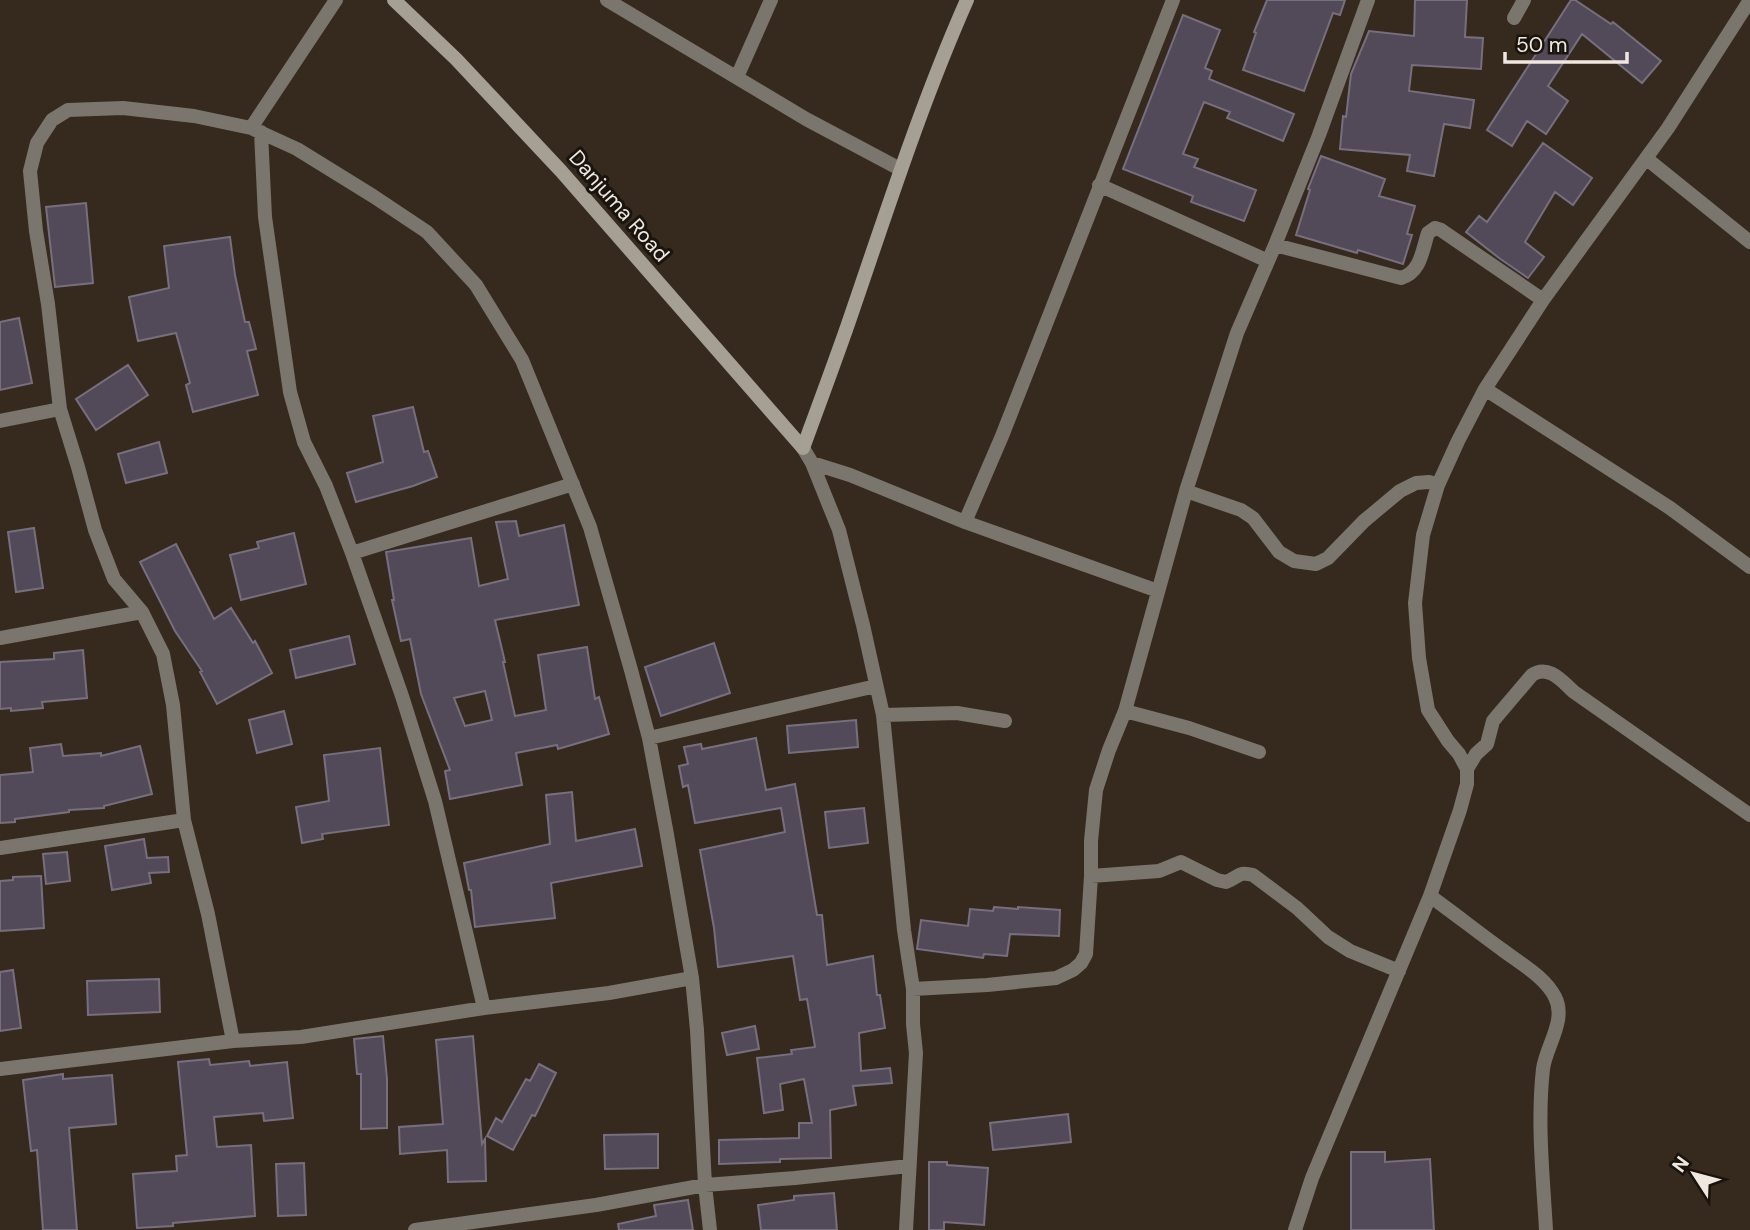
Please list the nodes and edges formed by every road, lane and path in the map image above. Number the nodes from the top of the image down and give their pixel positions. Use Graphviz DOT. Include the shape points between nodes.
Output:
graph roads {
  1 [pos="336,0"];
  2 [pos="394,0"];
  3 [pos="607,0"];
  4 [pos="771,0"];
  5 [pos="967,0"];
  6 [pos="1173,0"];
  7 [pos="1367,0"];
  8 [pos="1524,0"];
  9 [pos="1749,0"];
  10 [pos="1514,18"];
  11 [pos="737,77"];
  12 [pos="256,130"];
  13 [pos="1647,159"];
  14 [pos="900,169"];
  15 [pos="1100,185"];
  16 [pos="1750,242"];
  17 [pos="1275,245"];
  18 [pos="1268,261"];
  19 [pos="1543,300"];
  20 [pos="1485,389"];
  21 [pos="60,409"];
  22 [pos="0,421"];
  23 [pos="803,448"];
  24 [pos="812,463"];
  25 [pos="573,484"];
  26 [pos="1438,485"];
  27 [pos="1186,491"];
  28 [pos="965,522"];
  29 [pos="352,553"];
  30 [pos="1750,567"];
  31 [pos="1158,592"];
  32 [pos="142,612"];
  33 [pos="0,638"];
  34 [pos="876,686"];
  35 [pos="1125,711"];
  36 [pos="883,715"];
  37 [pos="1005,721"];
  38 [pos="649,738"];
  39 [pos="1259,752"];
  40 [pos="1467,769"];
  41 [pos="1750,815"];
  42 [pos="184,820"];
  43 [pos="0,848"];
  44 [pos="1091,876"];
  45 [pos="1430,896"];
  46 [pos="1399,971"];
  47 [pos="692,978"];
  48 [pos="913,989"];
  49 [pos="484,1008"];
  50 [pos="233,1041"];
  51 [pos="0,1069"];
  52 [pos="909,1166"];
  53 [pos="705,1185"];
  54 [pos="415,1230"];
  55 [pos="710,1230"];
  56 [pos="906,1230"];
  57 [pos="1295,1230"];
  58 [pos="1546,1230"];
  1 -- 12 [label="street"];
  2 -- 23 [label="street, Danjuma Road" via="561,171"];
  3 -- 11 [label="street"];
  4 -- 11 [label="street"];
  5 -- 14 [label="street"];
  6 -- 15 [label="street"];
  7 -- 17 [label="street"];
  8 -- 10 [label="street"];
  9 -- 13 [label="street"];
  11 -- 14 [label="street"];
  12 -- 21 [label="street" via="194,116 123,108 68,110 52,120 37,143 30,171"];
  12 -- 25 [label="street" via="308,156 427,232 476,285 522,360"];
  12 -- 29 [label="street" via="290,392 304,442"];
  13 -- 16 [label="street"];
  13 -- 19 [label="street"];
  14 -- 23 [label="street"];
  15 -- 18 [label="street"];
  15 -- 28 [label="street"];
  17 -- 18 [label="street"];
  17 -- 19 [label="street" via="1401,278 1415,270 1428,233 1435,228"];
  18 -- 27 [label="street" via="1237,333"];
  19 -- 20 [label="street"];
  20 -- 26 [label="street"];
  20 -- 30 [label="street" via="1671,508"];
  21 -- 22 [label="street"];
  21 -- 32 [label="street" via="114,579"];
  23 -- 24 [label="street"];
  24 -- 28 [label="street"];
  24 -- 34 [label="street" via="839,530"];
  25 -- 29 [label="street"];
  25 -- 38 [label="street" via="590,527"];
  26 -- 27 [label="street" via="1416,483 1400,491 1316,564 1294,561 1279,552 1253,518 1241,510"];
  26 -- 40 [label="street" via="1423,535 1415,603 1419,658 1429,710"];
  27 -- 31 [label="street"];
  28 -- 31 [label="street"];
  29 -- 49 [label="street" via="435,802"];
  31 -- 35 [label="street"];
  32 -- 33 [label="street"];
  32 -- 42 [label="street" via="163,654 173,705"];
  34 -- 36 [label="street"];
  34 -- 38 [label="street"];
  35 -- 39 [label="street"];
  35 -- 44 [label="street" via="1096,790"];
  36 -- 37 [label="street" via="957,713"];
  36 -- 48 [label="street"];
  38 -- 47 [label="street"];
  40 -- 41 [label="street" via="1487,744 1493,721 1532,675 1545,670"];
  40 -- 45 [label="street" via="1460,810"];
  42 -- 43 [label="street"];
  42 -- 50 [label="street"];
  44 -- 46 [label="street" via="1159,871 1181,862 1226,882 1239,874 1253,875 1328,937"];
  44 -- 48 [label="street" via="1086,954 1073,970 1056,978"];
  45 -- 46 [label="street"];
  45 -- 58 [label="street" via="1533,973 1557,999 1559,1014 1542,1078"];
  46 -- 57 [label="street" via="1311,1178"];
  47 -- 49 [label="street"];
  47 -- 53 [label="street"];
  48 -- 52 [label="street" via="916,1053"];
  49 -- 50 [label="street" via="301,1037"];
  50 -- 51 [label="street"];
  52 -- 53 [label="street"];
  52 -- 56 [label="street"];
  53 -- 54 [label="street"];
  53 -- 55 [label="street"];
}
